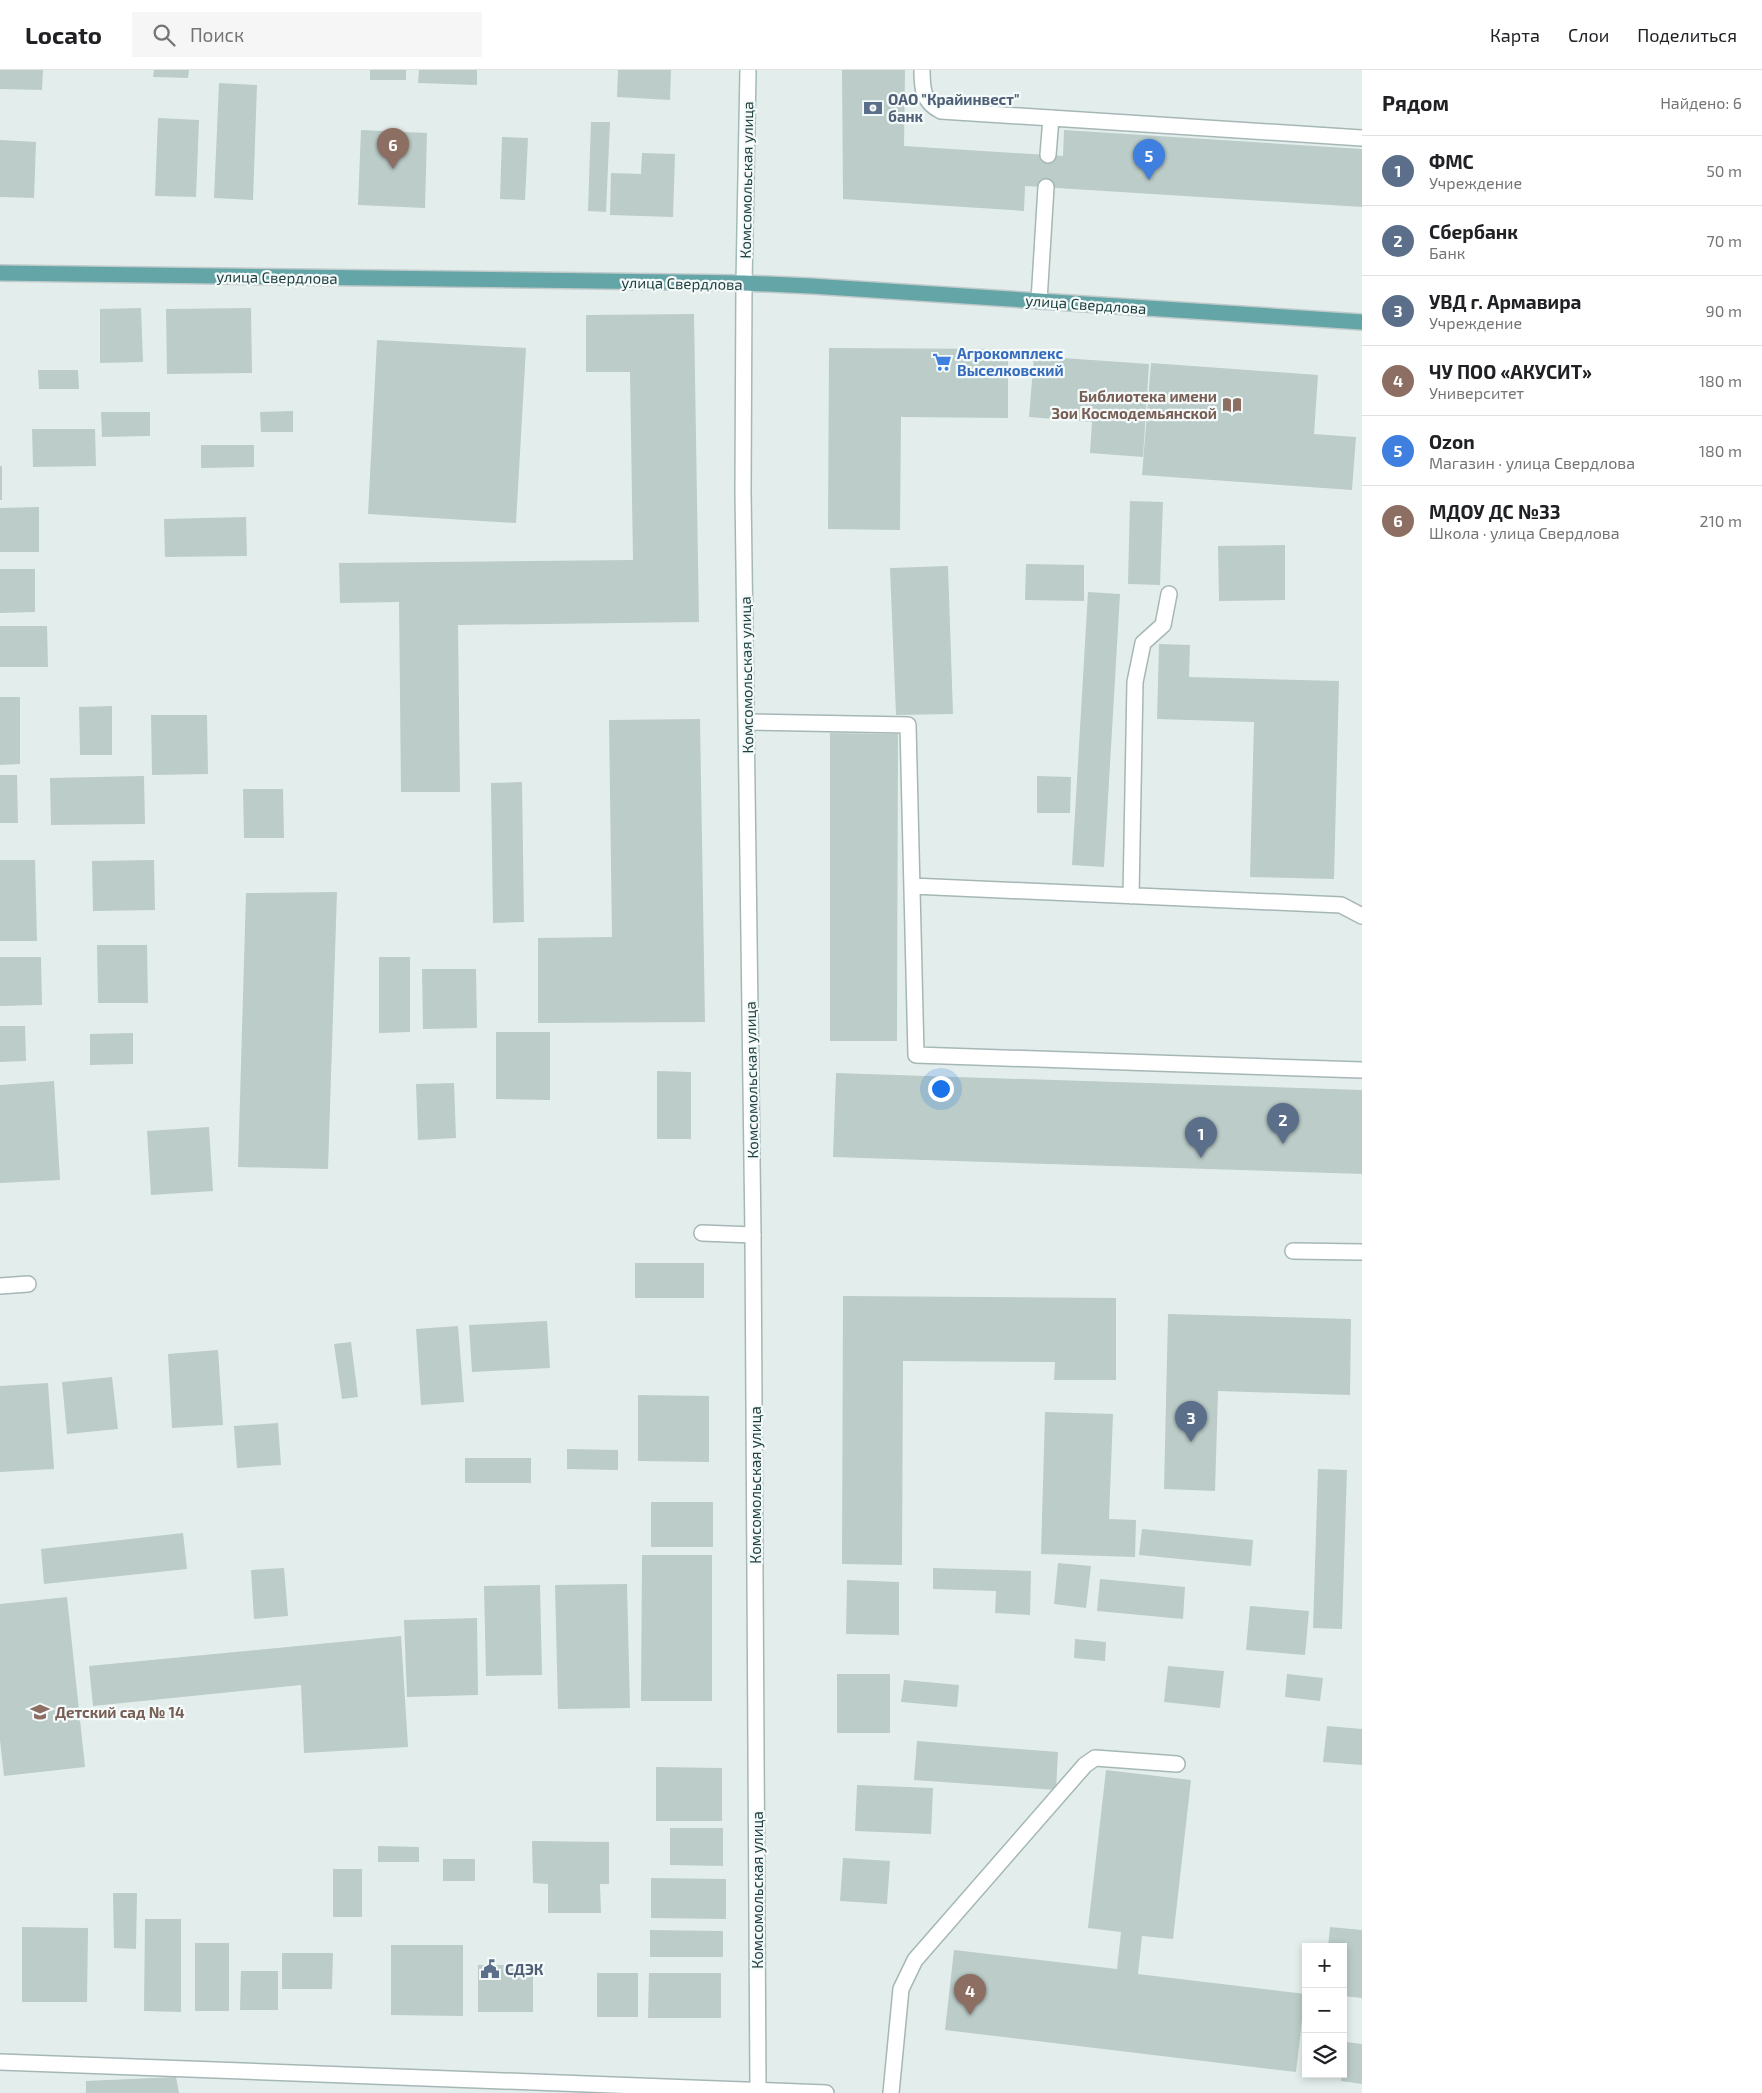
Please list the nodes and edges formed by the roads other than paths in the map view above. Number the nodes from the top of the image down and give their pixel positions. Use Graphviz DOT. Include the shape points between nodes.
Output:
graph roads {
  1 [pos="748,70"];
  2 [pos="922,70"];
  3 [pos="1051,118"];
  4 [pos="1362,138"];
  5 [pos="1048,155"];
  6 [pos="1046,187"];
  7 [pos="0,273"];
  8 [pos="744,283"];
  9 [pos="1040,301"];
  10 [pos="1362,322"];
  11 [pos="1169,594"];
  12 [pos="747,722"];
  13 [pos="912,886"];
  14 [pos="1130,896"];
  15 [pos="1362,916"];
  16 [pos="1362,1070"];
  17 [pos="702,1233"];
  18 [pos="754,1235"];
  19 [pos="1293,1251"];
  20 [pos="1362,1252"];
  21 [pos="28,1284"];
  22 [pos="0,1286"];
  23 [pos="1178,1764"];
  24 [pos="0,2062"];
  25 [pos="758,2092"];
  26 [pos="826,2093"];
  27 [pos="891,2093"];
  1 -- 8 [label="street, Комсомольская улица"];
  2 -- 3 [label="street" via="926,98 941,111"];
  3 -- 4 [label="street"];
  3 -- 5 [label="street"];
  6 -- 9 [label="street"];
  7 -- 8 [label="main road, улица Свердлова"];
  8 -- 9 [label="main road, улица Свердлова"];
  8 -- 12 [label="street, Комсомольская улица"];
  9 -- 10 [label="main road, улица Свердлова"];
  11 -- 14 [label="street" via="1163,625 1143,642 1135,682"];
  12 -- 13 [label="street" via="908,725"];
  12 -- 18 [label="street, Комсомольская улица"];
  13 -- 14 [label="street"];
  13 -- 16 [label="street" via="916,1055"];
  14 -- 15 [label="street" via="1341,905"];
  17 -- 18 [label="street"];
  18 -- 25 [label="street, Комсомольская улица"];
  19 -- 20 [label="street"];
  21 -- 22 [label="street"];
  23 -- 27 [label="street" via="1096,1758 1085,1765 932,1938 915,1960 901,1989"];
  24 -- 25 [label="street"];
  25 -- 26 [label="street"];
}
